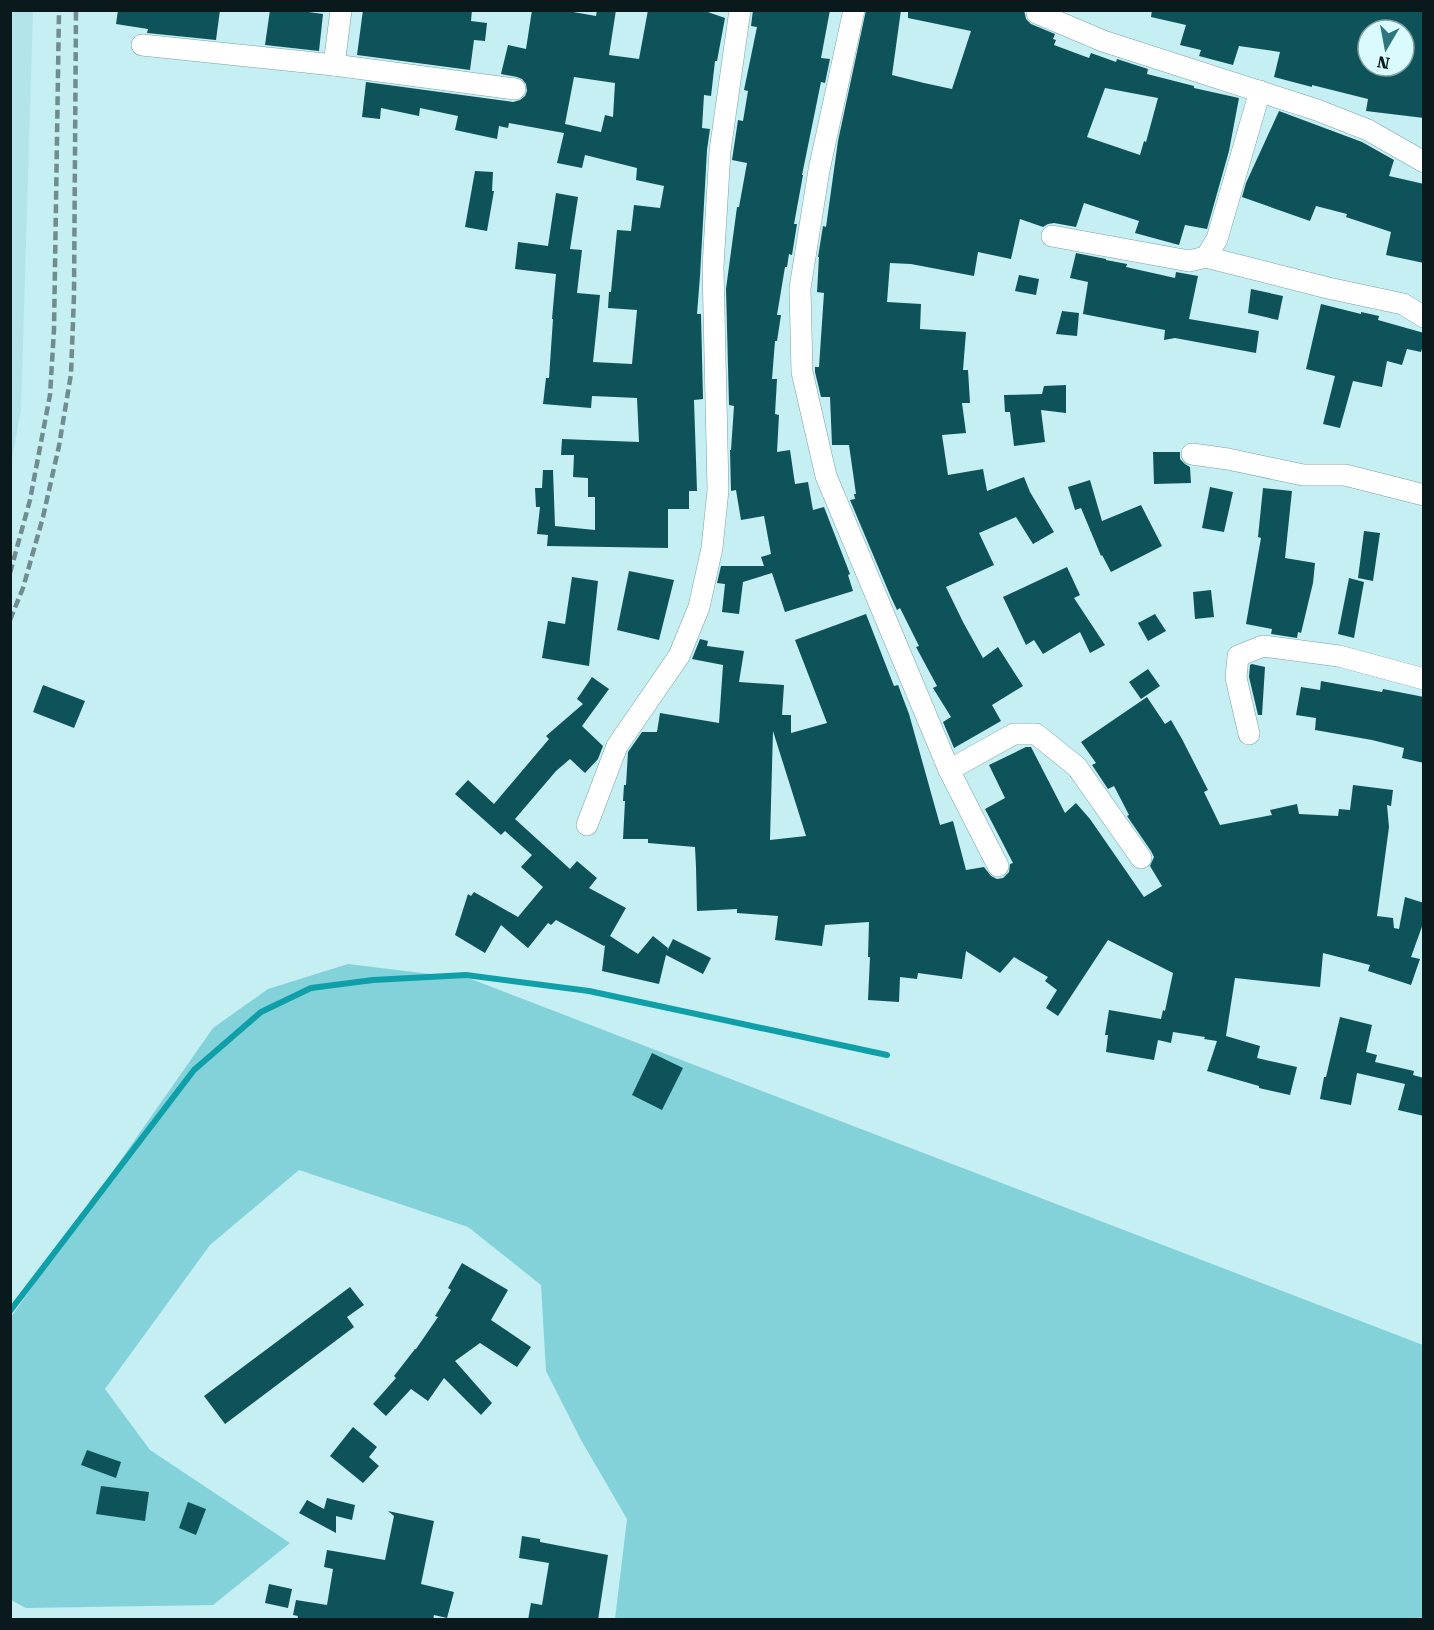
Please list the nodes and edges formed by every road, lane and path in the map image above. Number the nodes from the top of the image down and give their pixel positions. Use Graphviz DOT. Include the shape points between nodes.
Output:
graph roads {
  1 [pos="341,10"];
  2 [pos="740,10"];
  3 [pos="854,10"];
  4 [pos="1037,10"];
  5 [pos="142,45"];
  6 [pos="334,65"];
  7 [pos="515,89"];
  8 [pos="1260,91"];
  9 [pos="1424,162"];
  10 [pos="1052,236"];
  11 [pos="1206,257"];
  12 [pos="1424,317"];
  13 [pos="1192,454"];
  14 [pos="1424,495"];
  15 [pos="1424,679"];
  16 [pos="1249,734"];
  17 [pos="949,770"];
  18 [pos="587,825"];
  19 [pos="1141,858"];
  20 [pos="998,866"];
  1 -- 6 [label="street"];
  2 -- 18 [label="street" via="720,151 713,267 718,490 712,548 699,607 679,656 617,746"];
  3 -- 17 [label="street" via="819,170 800,288 802,372 826,476"];
  4 -- 8 [label="street" via="1047,19 1103,41"];
  5 -- 6 [label="street"];
  6 -- 7 [label="street"];
  8 -- 9 [label="street" via="1368,130"];
  8 -- 11 [label="street" via="1217,239"];
  10 -- 11 [label="street" via="1189,261"];
  11 -- 12 [label="street" via="1403,304"];
  13 -- 14 [label="street" via="1303,475 1345,476"];
  15 -- 16 [label="street" via="1339,656 1263,646 1238,656 1236,678"];
  17 -- 19 [label="street" via="1014,734 1036,734 1077,767"];
  17 -- 20 [label="street"];
}
